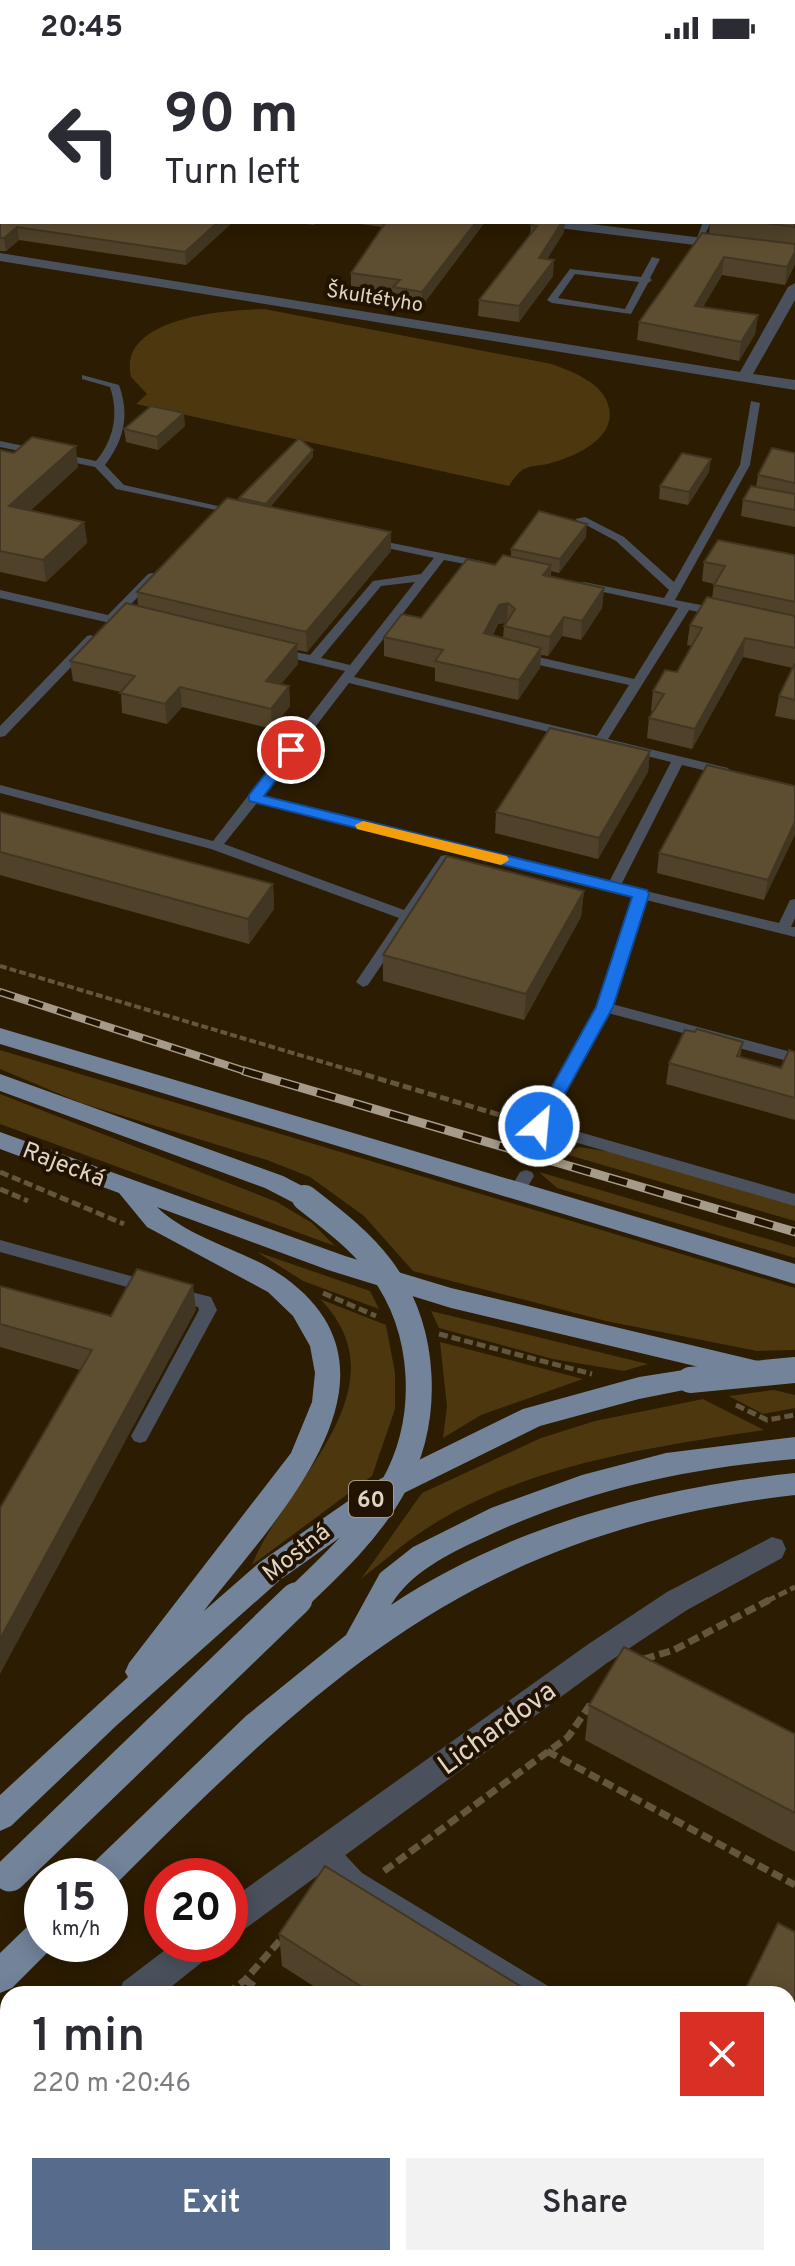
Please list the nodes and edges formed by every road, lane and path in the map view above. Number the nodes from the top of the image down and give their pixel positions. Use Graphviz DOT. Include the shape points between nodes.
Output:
graph roads {
  1 [pos="578,224"];
  2 [pos="706,224"];
  3 [pos="698,241"];
  4 [pos="741,247"];
  5 [pos="0,257"];
  6 [pos="655,259"];
  7 [pos="647,280"];
  8 [pos="795,287"];
  9 [pos="86,377"];
  10 [pos="744,377"];
  11 [pos="795,385"];
  12 [pos="755,403"];
  13 [pos="0,444"];
  14 [pos="99,465"];
  15 [pos="729,493"];
  16 [pos="742,495"];
  17 [pos="217,509"];
  18 [pos="247,515"];
  19 [pos="581,519"];
  20 [pos="207,520"];
  21 [pos="351,537"];
  22 [pos="441,556"];
  23 [pos="167,561"];
  24 [pos="501,568"];
  25 [pos="425,577"];
  26 [pos="577,583"];
  27 [pos="675,589"];
  28 [pos="0,594"];
  29 [pos="668,602"];
  30 [pos="686,605"];
  31 [pos="733,615"];
  32 [pos="113,616"];
  33 [pos="132,616"];
  34 [pos="268,649"];
  35 [pos="505,653"];
  36 [pos="313,660"];
  37 [pos="350,674"];
  38 [pos="637,683"];
  39 [pos="0,733"];
  40 [pos="601,740"];
  41 [pos="678,761"];
  42 [pos="738,775"];
  43 [pos="0,789"];
  44 [pos="254,798"];
  45 [pos="216,846"];
  46 [pos="454,848"];
  47 [pos="613,887"];
  48 [pos="641,894"];
  49 [pos="795,903"];
  50 [pos="406,916"];
  51 [pos="789,930"];
  52 [pos="0,966"];
  53 [pos="363,982"];
  54 [pos="604,1007"];
  55 [pos="0,1036"];
  56 [pos="795,1058"];
  57 [pos="0,1082"];
  58 [pos="539,1126"];
  59 [pos="0,1140"];
  60 [pos="127,1187"];
  61 [pos="0,1189"];
  62 [pos="795,1200"];
  63 [pos="28,1201"];
  64 [pos="0,1246"];
  65 [pos="795,1274"];
  66 [pos="795,1370"];
  67 [pos="795,1379"];
  68 [pos="725,1400"];
  69 [pos="795,1415"];
  70 [pos="140,1436"];
  71 [pos="795,1448"];
  72 [pos="795,1484"];
  73 [pos="772,1549"];
  74 [pos="795,1587"];
  75 [pos="357,1643"];
  76 [pos="611,1645"];
  77 [pos="641,1660"];
  78 [pos="595,1698"];
  79 [pos="106,1715"];
  80 [pos="547,1751"];
  81 [pos="0,1816"];
  82 [pos="327,1850"];
  83 [pos="121,1858"];
  84 [pos="5,1880"];
  85 [pos="354,1880"];
  86 [pos="795,1885"];
  87 [pos="248,1907"];
  88 [pos="286,1933"];
  89 [pos="24,1953"];
  90 [pos="176,1962"];
  91 [pos="0,1976"];
  92 [pos="248,1982"];
  93 [pos="145,1986"];
  94 [pos="241,1986"];
  95 [pos="250,1986"];
  96 [pos="254,1986"];
  97 [pos="527,1986"];
  1 -- 3 [label="street"];
  2 -- 3 [label="lane"];
  3 -- 4 [label="street"];
  5 -- 10 [label="street, Škultétyho"];
  6 -- 7 [label="lane"];
  7 -- 7 [label="lane" via="573,271 552,300 628,312"];
  8 -- 10 [label="street"];
  9 -- 14 [label="lane" via="114,385 123,406 112,450"];
  10 -- 11 [label="street, Škultétyho"];
  12 -- 15 [label="lane" via="745,465"];
  13 -- 14 [label="lane"];
  14 -- 17 [label="lane" via="120,487"];
  15 -- 16 [label="lane"];
  15 -- 27 [label="lane"];
  17 -- 18 [label="lane"];
  17 -- 20 [label="lane"];
  19 -- 27 [label="lane" via="620,539"];
  21 -- 22 [label="lane"];
  22 -- 24 [label="lane"];
  22 -- 25 [label="lane"];
  23 -- 32 [label="lane"];
  25 -- 36 [label="lane" via="377,583"];
  25 -- 37 [label="lane"];
  26 -- 29 [label="lane"];
  27 -- 29 [label="lane"];
  28 -- 32 [label="lane"];
  29 -- 30 [label="lane"];
  30 -- 31 [label="lane"];
  30 -- 38 [label="lane"];
  32 -- 33 [label="lane"];
  32 -- 39 [label="lane"];
  34 -- 36 [label="lane"];
  35 -- 38 [label="lane"];
  36 -- 37 [label="lane"];
  37 -- 40 [label="lane"];
  37 -- 44 [label="lane"];
  38 -- 40 [label="lane"];
  40 -- 41 [label="lane"];
  41 -- 42 [label="lane"];
  41 -- 47 [label="lane"];
  43 -- 45 [label="lane"];
  44 -- 45 [label="lane"];
  44 -- 46 [label="lane"];
  45 -- 50 [label="lane"];
  46 -- 47 [label="lane"];
  46 -- 50 [label="lane"];
  47 -- 48 [label="lane"];
  48 -- 51 [label="lane"];
  48 -- 54 [label="lane"];
  49 -- 51 [label="lane"];
  50 -- 53 [label="lane"];
  52 -- 58 [label="path"];
  54 -- 56 [label="lane"];
  54 -- 58 [label="lane"];
  55 -- 65 [label="main road" via="522,1183"];
  57 -- 84 [label="main road, bridge" via="274,1182 334,1220 376,1262 398,1295 413,1337 417,1411 396,1482 369,1524"];
  58 -- 62 [label="lane"];
  59 -- 60 [label="main road, Rajecká"];
  60 -- 67 [label="main road, Rajecká" via="451,1298"];
  60 -- 79 [label="main road" via="158,1222 264,1276 290,1297 324,1340 328,1369 325,1403 311,1438 278,1493"];
  61 -- 63 [label="path"];
  64 -- 70 [label="lane" via="205,1302 208,1310"];
  66 -- 79 [label="main road, Mostná / 60, bridge" via="639,1388 533,1417 390,1487 270,1571"];
  68 -- 69 [label="path" via="767,1420"];
  71 -- 75 [label="main road" via="663,1464 574,1486 491,1520 435,1549 390,1582"];
  72 -- 75 [label="main road" via="699,1496 560,1536 491,1566"];
  73 -- 76 [label="street, Lichardova"];
  74 -- 77 [label="path" via="674,1650"];
  75 -- 83 [label="main road" via="269,1715"];
  76 -- 77 [label="lane"];
  76 -- 82 [label="street, Lichardova"];
  78 -- 80 [label="path" via="568,1737"];
  79 -- 81 [label="main road, Mostná / 60"];
  80 -- 85 [label="path" via="375,1878"];
  80 -- 86 [label="path"];
  82 -- 85 [label="lane"];
  82 -- 87 [label="street, Lichardova"];
  85 -- 97 [label="lane"];
  88 -- 92 [label="path"];
  89 -- 91 [label="main road"];
  90 -- 93 [label="street"];
  92 -- 94 [label="path"];
  92 -- 95 [label="path"];
  92 -- 96 [label="path"];
}
